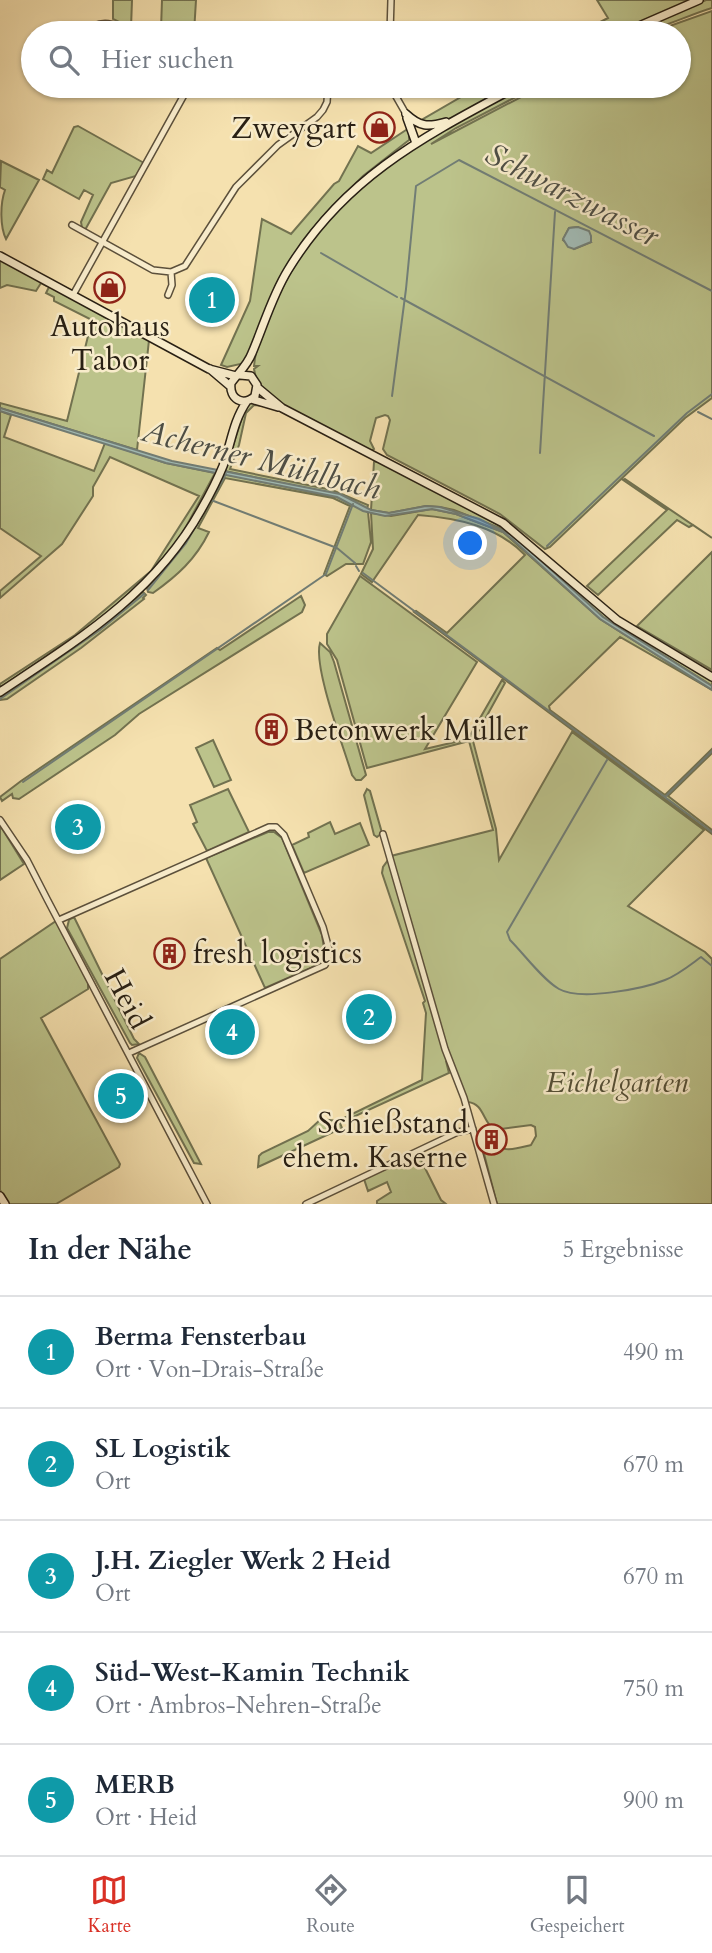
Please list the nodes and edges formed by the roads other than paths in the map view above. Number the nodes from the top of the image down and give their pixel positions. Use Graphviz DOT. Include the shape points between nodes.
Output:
graph roads {
  1 [pos="391,0"];
  2 [pos="699,0"];
  3 [pos="390,21"];
  4 [pos="651,21"];
  5 [pos="183,98"];
  6 [pos="327,98"];
  7 [pos="397,98"];
  8 [pos="495,98"];
  9 [pos="406,114"];
  10 [pos="455,120"];
  11 [pos="417,124"];
  12 [pos="419,140"];
  13 [pos="72,225"];
  14 [pos="102,243"];
  15 [pos="0,256"];
  16 [pos="172,272"];
  17 [pos="73,295"];
  18 [pos="168,295"];
  19 [pos="252,353"];
  20 [pos="209,369"];
  21 [pos="238,375"];
  22 [pos="252,377"];
  23 [pos="230,386"];
  24 [pos="258,388"];
  25 [pos="235,398"];
  26 [pos="249,400"];
  27 [pos="282,408"];
  28 [pos="235,422"];
  29 [pos="712,677"];
  30 [pos="0,692"];
  31 [pos="0,820"];
  32 [pos="383,834"];
  33 [pos="59,920"];
  34 [pos="129,1053"];
  35 [pos="473,1129"];
  36 [pos="0,1196"];
  37 [pos="5,1204"];
  38 [pos="206,1204"];
  39 [pos="306,1204"];
  40 [pos="494,1204"];
  1 -- 3 [label="street"];
  2 -- 4 [label="street"];
  5 -- 14 [label="street"];
  6 -- 16 [label="street" via="323,110 256,166 227,198 188,262"];
  7 -- 9 [label="street"];
  8 -- 10 [label="street"];
  9 -- 11 [label="street"];
  9 -- 12 [label="street"];
  10 -- 11 [label="street"];
  10 -- 12 [label="street"];
  11 -- 12 [label="street"];
  12 -- 19 [label="street" via="362,181 312,235 286,273"];
  13 -- 14 [label="street"];
  14 -- 16 [label="street" via="153,270"];
  14 -- 17 [label="street"];
  15 -- 17 [label="street"];
  16 -- 18 [label="street"];
  17 -- 20 [label="street"];
  19 -- 21 [label="street"];
  19 -- 22 [label="street"];
  20 -- 21 [label="street"];
  20 -- 23 [label="street"];
  21 -- 22 [label="street"];
  21 -- 23 [label="street"];
  22 -- 24 [label="street"];
  23 -- 25 [label="street"];
  24 -- 26 [label="street"];
  24 -- 27 [label="street"];
  25 -- 26 [label="street"];
  25 -- 28 [label="street"];
  26 -- 27 [label="street"];
  26 -- 28 [label="street"];
  27 -- 29 [label="street" via="503,523 617,620"];
  28 -- 30 [label="street" via="223,467 169,559 108,618"];
  31 -- 33 [label="street, Heid"];
  32 -- 35 [label="street"];
  33 -- 34 [label="street, Heid"];
  33 -- 34 [label="street" via="269,827 284,835 323,927 330,953 325,965"];
  34 -- 38 [label="street, Heid"];
  35 -- 39 [label="street"];
  35 -- 40 [label="street"];
  36 -- 37 [label="street"];
}
